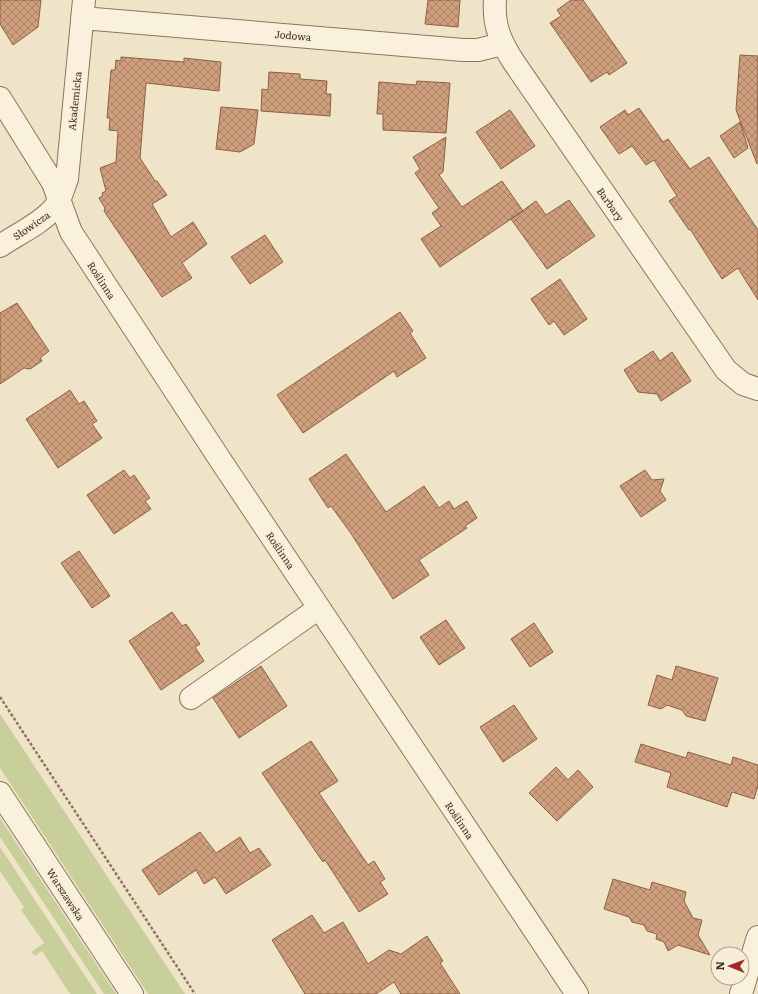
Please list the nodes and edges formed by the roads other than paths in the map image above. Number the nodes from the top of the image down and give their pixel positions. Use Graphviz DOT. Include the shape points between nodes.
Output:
graph roads {
  1 [pos="495,0"];
  2 [pos="83,9"];
  3 [pos="502,44"];
  4 [pos="0,98"];
  5 [pos="59,201"];
  6 [pos="0,246"];
  7 [pos="758,388"];
  8 [pos="319,608"];
  9 [pos="191,698"];
  10 [pos="0,793"];
  11 [pos="758,936"];
  12 [pos="132,994"];
  13 [pos="577,994"];
  14 [pos="741,994"];
  1 -- 3 [label="street, Barbary" via="496,30"];
  2 -- 3 [label="street, Jodowa" via="463,50 478,50"];
  2 -- 5 [label="street, Akademicka" via="67,179"];
  3 -- 7 [label="street, Barbary" via="726,370 743,384"];
  4 -- 5 [label="street, Roślinna" via="53,183"];
  5 -- 6 [label="street, Słowicza" via="46,216"];
  5 -- 8 [label="street, Roślinna" via="71,232"];
  8 -- 9 [label="street"];
  8 -- 13 [label="street, Roślinna"];
  10 -- 12 [label="street, Warszawska"];
  11 -- 14 [label="street"];
}
